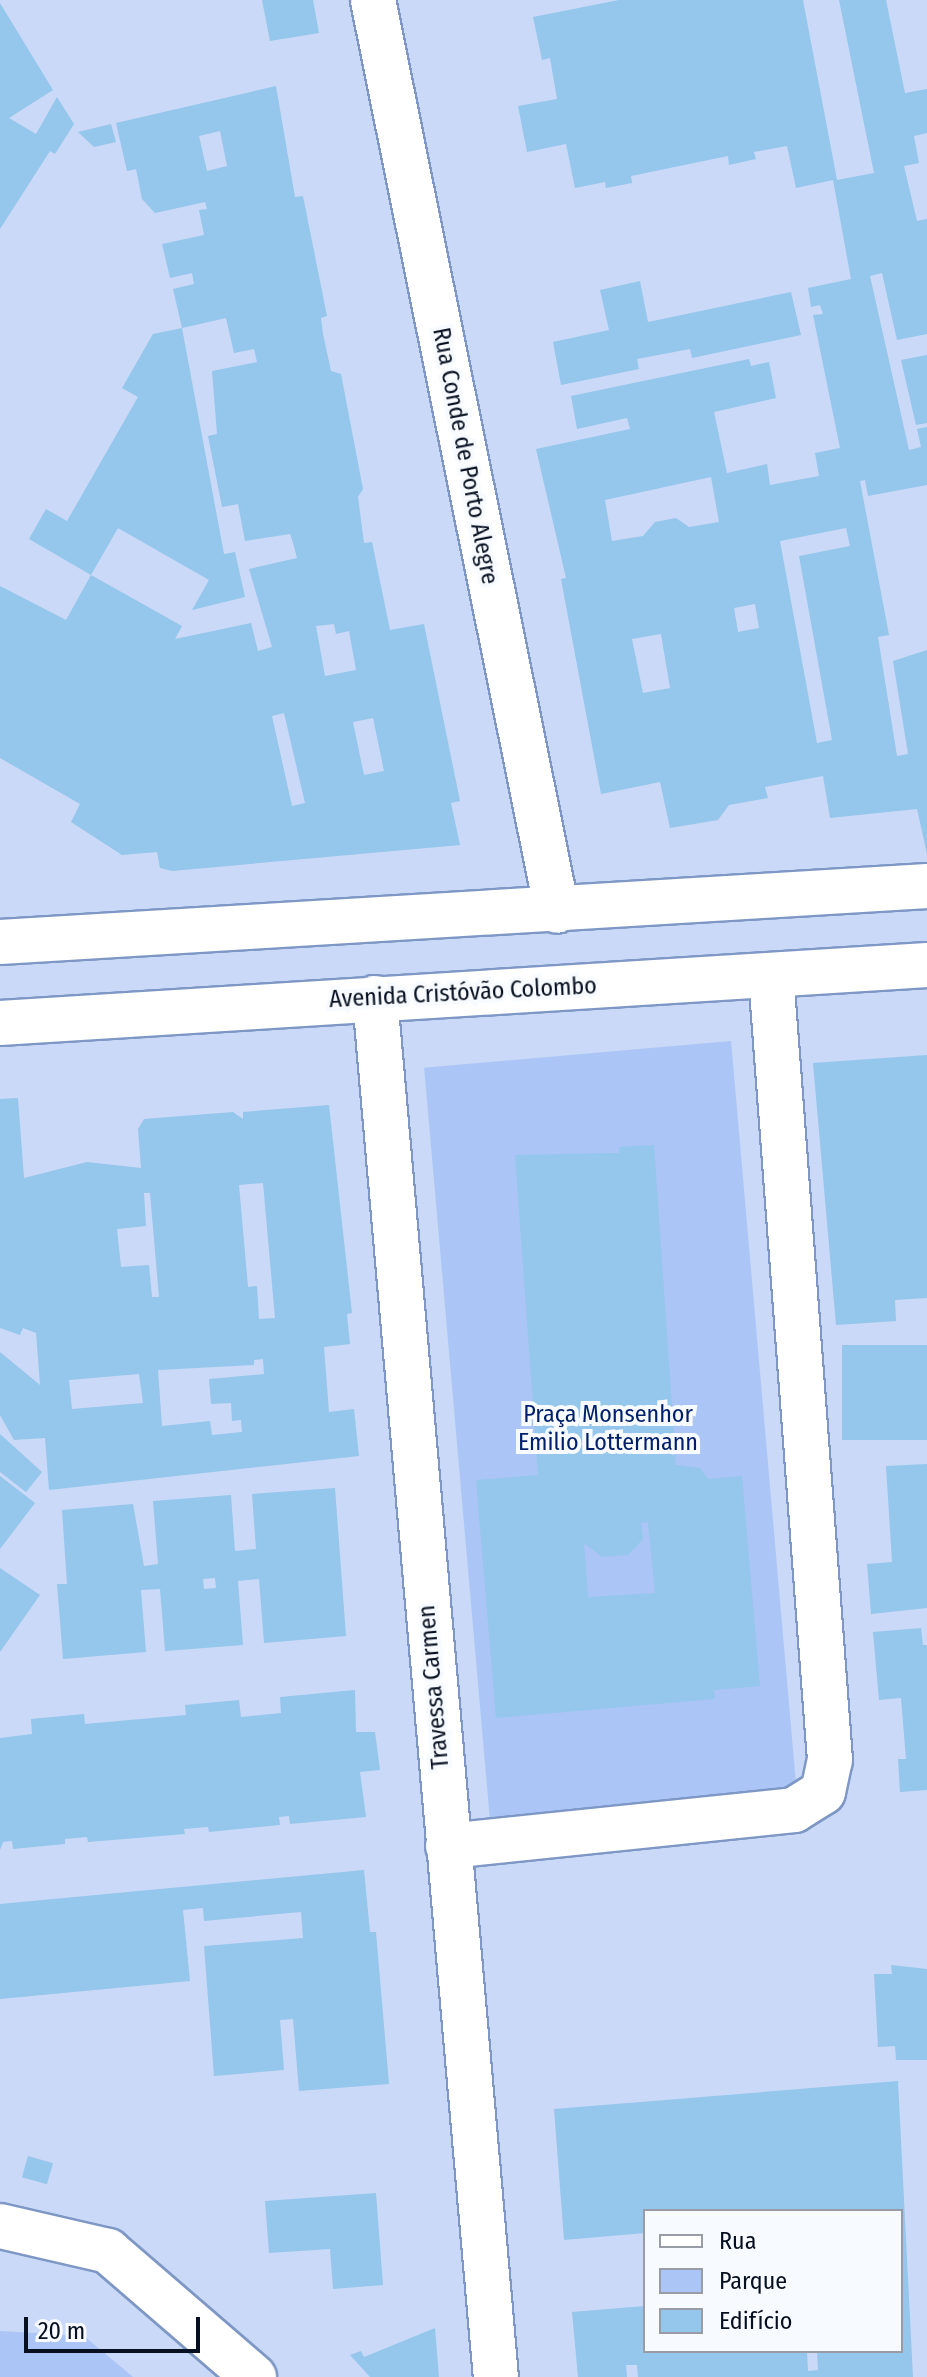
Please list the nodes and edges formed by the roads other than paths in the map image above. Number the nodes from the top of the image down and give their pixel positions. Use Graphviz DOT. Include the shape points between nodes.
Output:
graph roads {
  1 [pos="373,0"];
  2 [pos="927,886"];
  3 [pos="557,911"];
  4 [pos="5,936"];
  5 [pos="927,965"];
  6 [pos="771,975"];
  7 [pos="375,998"];
  8 [pos="0,1023"];
  9 [pos="448,1846"];
  10 [pos="0,2226"];
  11 [pos="254,2377"];
  12 [pos="496,2377"];
  1 -- 3 [label="street, Rua Conde de Porto Alegre"];
  2 -- 3 [label="street"];
  3 -- 4 [label="street"];
  5 -- 6 [label="street, Avenida Cristóvão Colombo"];
  6 -- 7 [label="street, Avenida Cristóvão Colombo"];
  6 -- 9 [label="street" via="830,1760 823,1792 794,1810"];
  7 -- 8 [label="street, Avenida Cristóvão Colombo"];
  7 -- 9 [label="street, Travessa Carmen"];
  9 -- 12 [label="street, Travessa Carmen"];
  10 -- 11 [label="street" via="108,2251"];
}
